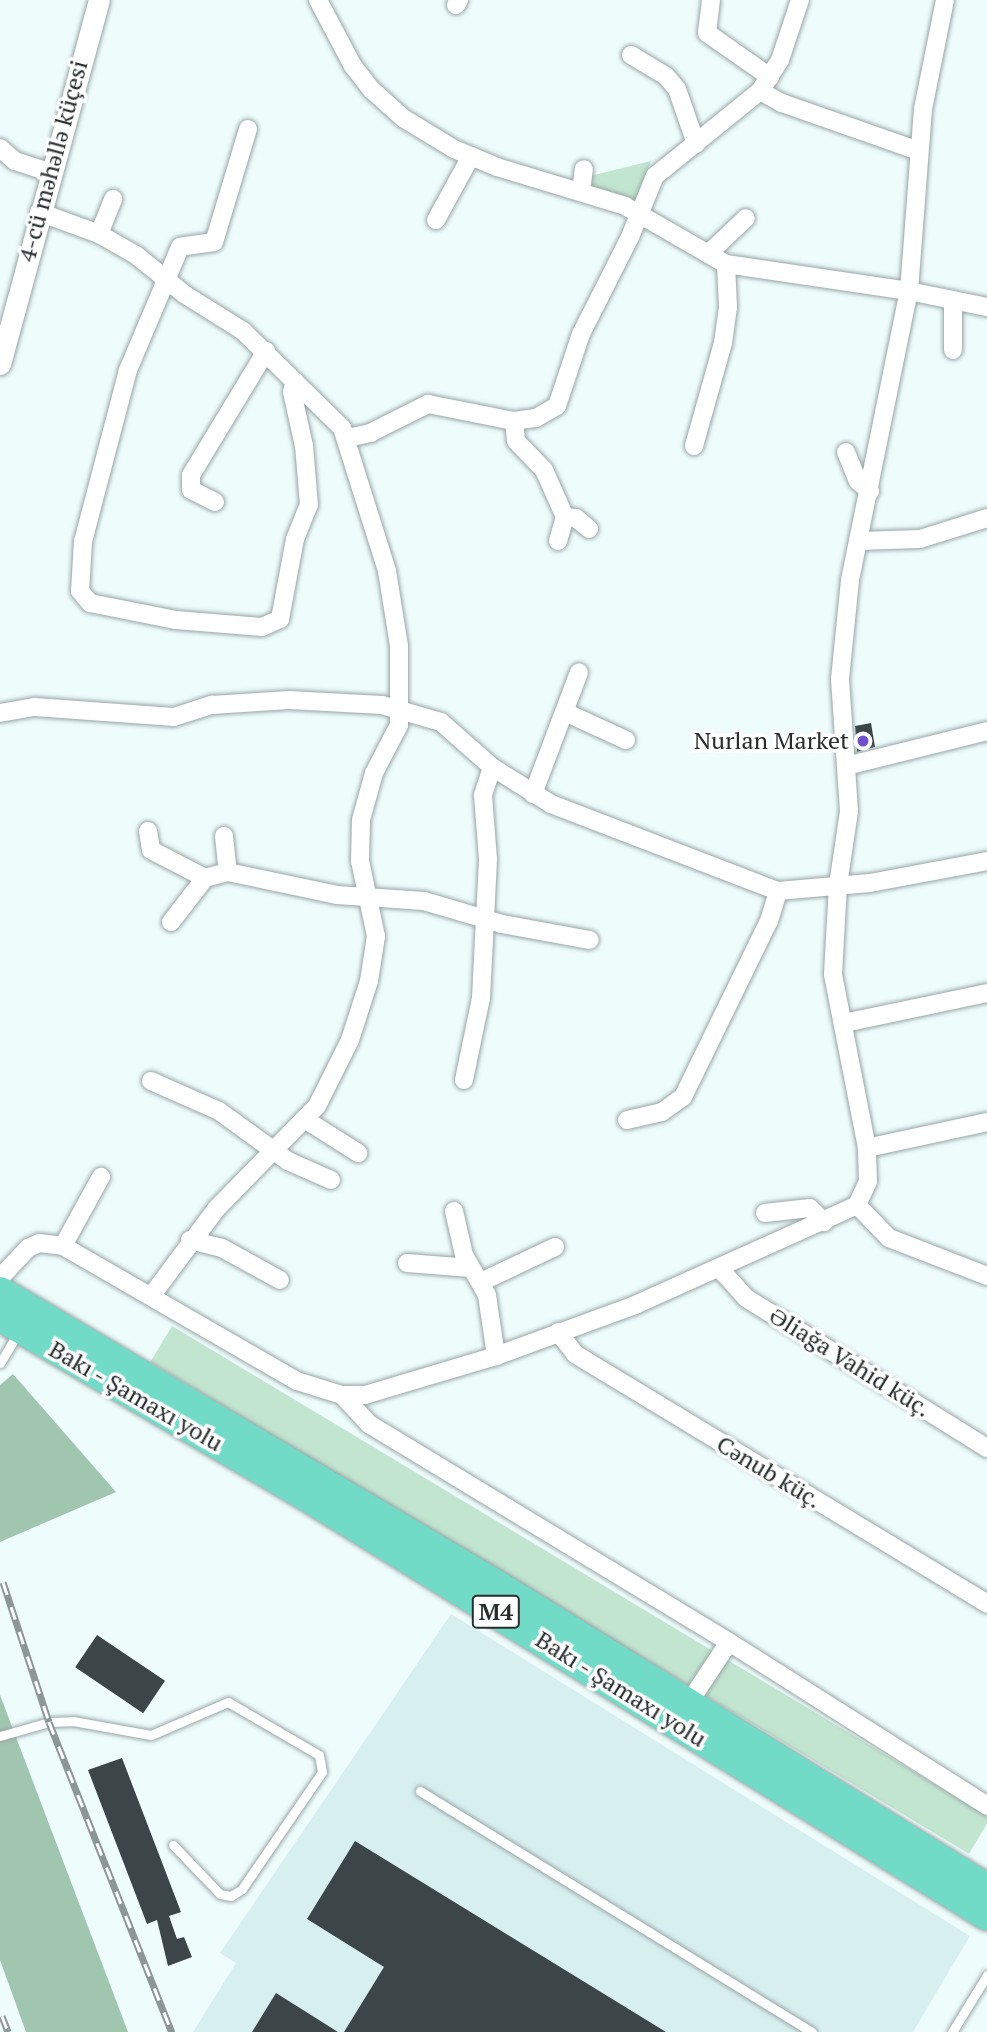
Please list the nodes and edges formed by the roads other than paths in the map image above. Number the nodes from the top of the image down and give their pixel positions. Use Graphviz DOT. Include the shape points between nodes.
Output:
graph roads {
  1 [pos="99,0"];
  2 [pos="318,0"];
  3 [pos="711,0"];
  4 [pos="800,0"];
  5 [pos="945,0"];
  6 [pos="631,55"];
  7 [pos="765,84"];
  8 [pos="248,130"];
  9 [pos="696,144"];
  10 [pos="0,148"];
  11 [pos="919,152"];
  12 [pos="471,156"];
  13 [pos="584,169"];
  14 [pos="49,172"];
  15 [pos="581,191"];
  16 [pos="113,199"];
  17 [pos="39,212"];
  18 [pos="641,213"];
  19 [pos="746,218"];
  20 [pos="436,220"];
  21 [pos="99,234"];
  22 [pos="708,254"];
  23 [pos="726,264"];
  24 [pos="165,278"];
  25 [pos="909,291"];
  26 [pos="953,300"];
  27 [pos="987,307"];
  28 [pos="953,350"];
  29 [pos="266,351"];
  30 [pos="0,364"];
  31 [pos="295,381"];
  32 [pos="514,421"];
  33 [pos="348,438"];
  34 [pos="694,446"];
  35 [pos="846,452"];
  36 [pos="870,491"];
  37 [pos="215,502"];
  38 [pos="565,517"];
  39 [pos="987,518"];
  40 [pos="589,529"];
  41 [pos="558,541"];
  42 [pos="858,541"];
  43 [pos="579,672"];
  44 [pos="401,710"];
  45 [pos="0,713"];
  46 [pos="566,713"];
  47 [pos="987,731"];
  48 [pos="626,740"];
  49 [pos="846,766"];
  50 [pos="492,767"];
  51 [pos="533,794"];
  52 [pos="148,831"];
  53 [pos="224,836"];
  54 [pos="987,861"];
  55 [pos="228,872"];
  56 [pos="205,878"];
  57 [pos="838,886"];
  58 [pos="778,891"];
  59 [pos="367,895"];
  60 [pos="485,920"];
  61 [pos="171,922"];
  62 [pos="590,940"];
  63 [pos="987,993"];
  64 [pos="844,1023"];
  65 [pos="464,1080"];
  66 [pos="151,1081"];
  67 [pos="306,1120"];
  68 [pos="627,1120"];
  69 [pos="987,1122"];
  70 [pos="867,1148"];
  71 [pos="274,1151"];
  72 [pos="358,1153"];
  73 [pos="101,1177"];
  74 [pos="331,1180"];
  75 [pos="857,1205"];
  76 [pos="454,1211"];
  77 [pos="765,1213"];
  78 [pos="824,1222"];
  79 [pos="190,1240"];
  80 [pos="63,1246"];
  81 [pos="555,1247"];
  82 [pos="407,1263"];
  83 [pos="720,1269"];
  84 [pos="476,1275"];
  85 [pos="987,1276"];
  86 [pos="0,1278"];
  87 [pos="280,1280"];
  88 [pos="0,1292"];
  89 [pos="152,1295"];
  90 [pos="10,1322"];
  91 [pos="558,1332"];
  92 [pos="496,1356"];
  93 [pos="0,1363"];
  94 [pos="342,1395"];
  95 [pos="987,1448"];
  96 [pos="987,1604"];
  97 [pos="730,1642"];
  98 [pos="688,1704"];
  99 [pos="0,1736"];
  100 [pos="420,1791"];
  101 [pos="987,1806"];
  102 [pos="173,1846"];
  103 [pos="987,1889"];
  104 [pos="987,1915"];
  105 [pos="987,1975"];
  106 [pos="812,2032"];
  107 [pos="952,2032"];
  1 -- 14 [label="street, 4-cü məhəllə küçesi"];
  2 -- 12 [label="street" via="353,66 386,104"];
  3 -- 7 [label="street" via="707,33"];
  4 -- 7 [label="street"];
  5 -- 11 [label="street" via="926,88"];
  6 -- 9 [label="street" via="666,76 677,89"];
  7 -- 9 [label="street"];
  7 -- 11 [label="street" via="782,103"];
  8 -- 24 [label="street" via="214,242 180,247"];
  9 -- 18 [label="street" via="659,170"];
  10 -- 14 [label="street" via="15,161"];
  11 -- 25 [label="street"];
  12 -- 15 [label="street"];
  12 -- 20 [label="street"];
  13 -- 15 [label="street"];
  14 -- 17 [label="street, 4-cü məhəllə küçesi"];
  15 -- 18 [label="street"];
  16 -- 21 [label="street"];
  17 -- 21 [label="street"];
  17 -- 30 [label="street, 4-cü məhəllə küçesi"];
  18 -- 22 [label="street"];
  18 -- 32 [label="street" via="581,334 557,406 536,418"];
  19 -- 22 [label="street"];
  21 -- 24 [label="street"];
  22 -- 23 [label="street"];
  23 -- 25 [label="street"];
  23 -- 34 [label="street" via="728,307 723,343"];
  24 -- 29 [label="street"];
  24 -- 31 [label="street" via="128,370 83,541 80,590 90,603 176,620 262,627 280,619 295,538 309,505 304,446 292,392"];
  25 -- 26 [label="street"];
  25 -- 36 [label="street"];
  26 -- 27 [label="street"];
  26 -- 28 [label="street"];
  29 -- 31 [label="street"];
  29 -- 37 [label="street" via="191,475 191,490"];
  31 -- 33 [label="street"];
  32 -- 33 [label="street" via="428,404 370,433"];
  32 -- 38 [label="street" via="516,442 544,470"];
  33 -- 44 [label="street" via="368,519 389,578 399,646"];
  35 -- 36 [label="street" via="858,481"];
  36 -- 42 [label="street"];
  38 -- 40 [label="street" via="576,518"];
  38 -- 41 [label="street"];
  39 -- 42 [label="street" via="920,539"];
  42 -- 49 [label="street" via="840,679"];
  43 -- 46 [label="street"];
  44 -- 45 [label="street" via="344,701 289,700 212,705 174,717 35,707"];
  44 -- 50 [label="street" via="441,722"];
  44 -- 59 [label="street" via="394,737 373,773 361,820 360,861"];
  46 -- 48 [label="street"];
  46 -- 51 [label="street"];
  47 -- 49 [label="street"];
  49 -- 57 [label="street" via="849,811"];
  50 -- 51 [label="street"];
  50 -- 60 [label="street" via="483,795 488,859"];
  51 -- 58 [label="street" via="614,832"];
  52 -- 56 [label="street" via="151,850"];
  53 -- 55 [label="street"];
  54 -- 57 [label="street"];
  55 -- 56 [label="street"];
  55 -- 59 [label="street" via="308,890"];
  56 -- 61 [label="street"];
  57 -- 58 [label="street"];
  57 -- 64 [label="street" via="833,974"];
  58 -- 68 [label="street" via="769,921 683,1097 662,1112"];
  59 -- 60 [label="street" via="424,901"];
  59 -- 67 [label="street" via="376,936 369,981 340,1065"];
  60 -- 62 [label="street"];
  60 -- 65 [label="street" via="479,1016"];
  63 -- 64 [label="street"];
  64 -- 70 [label="street"];
  66 -- 71 [label="street" via="219,1111"];
  67 -- 71 [label="street"];
  67 -- 72 [label="street"];
  69 -- 70 [label="street"];
  70 -- 75 [label="street" via="868,1181"];
  71 -- 74 [label="street"];
  71 -- 79 [label="street"];
  73 -- 80 [label="street"];
  75 -- 78 [label="street"];
  75 -- 85 [label="street" via="889,1238"];
  76 -- 84 [label="street"];
  77 -- 78 [label="street" via="810,1208"];
  78 -- 83 [label="street"];
  79 -- 87 [label="street" via="222,1248"];
  79 -- 89 [label="street"];
  80 -- 86 [label="street" via="39,1243 28,1248"];
  80 -- 89 [label="street"];
  81 -- 84 [label="street"];
  82 -- 84 [label="street"];
  83 -- 91 [label="street"];
  83 -- 95 [label="street, Əliağa Vahid küç." via="746,1298"];
  84 -- 92 [label="street"];
  88 -- 98 [label="highway, Bakı - Şamaxı yolu / M4" via="320,1478"];
  89 -- 94 [label="street" via="297,1381"];
  90 -- 93 [label="lane"];
  90 -- 104 [label="highway, Bakı - Şamaxı yolu / M4" via="307,1496"];
  91 -- 92 [label="street"];
  91 -- 96 [label="street, Cənub küç." via="575,1354"];
  92 -- 94 [label="street" via="403,1387"];
  94 -- 97 [label="street" via="369,1424"];
  97 -- 98 [label="street"];
  97 -- 101 [label="street"];
  98 -- 103 [label="highway, Bakı - Şamaxı yolu / M4"];
  99 -- 102 [label="lane" via="49,1722 73,1721 151,1735 228,1702 319,1755 322,1772 242,1889 231,1896 208,1887"];
  100 -- 106 [label="lane"];
  105 -- 107 [label="lane"];
}
